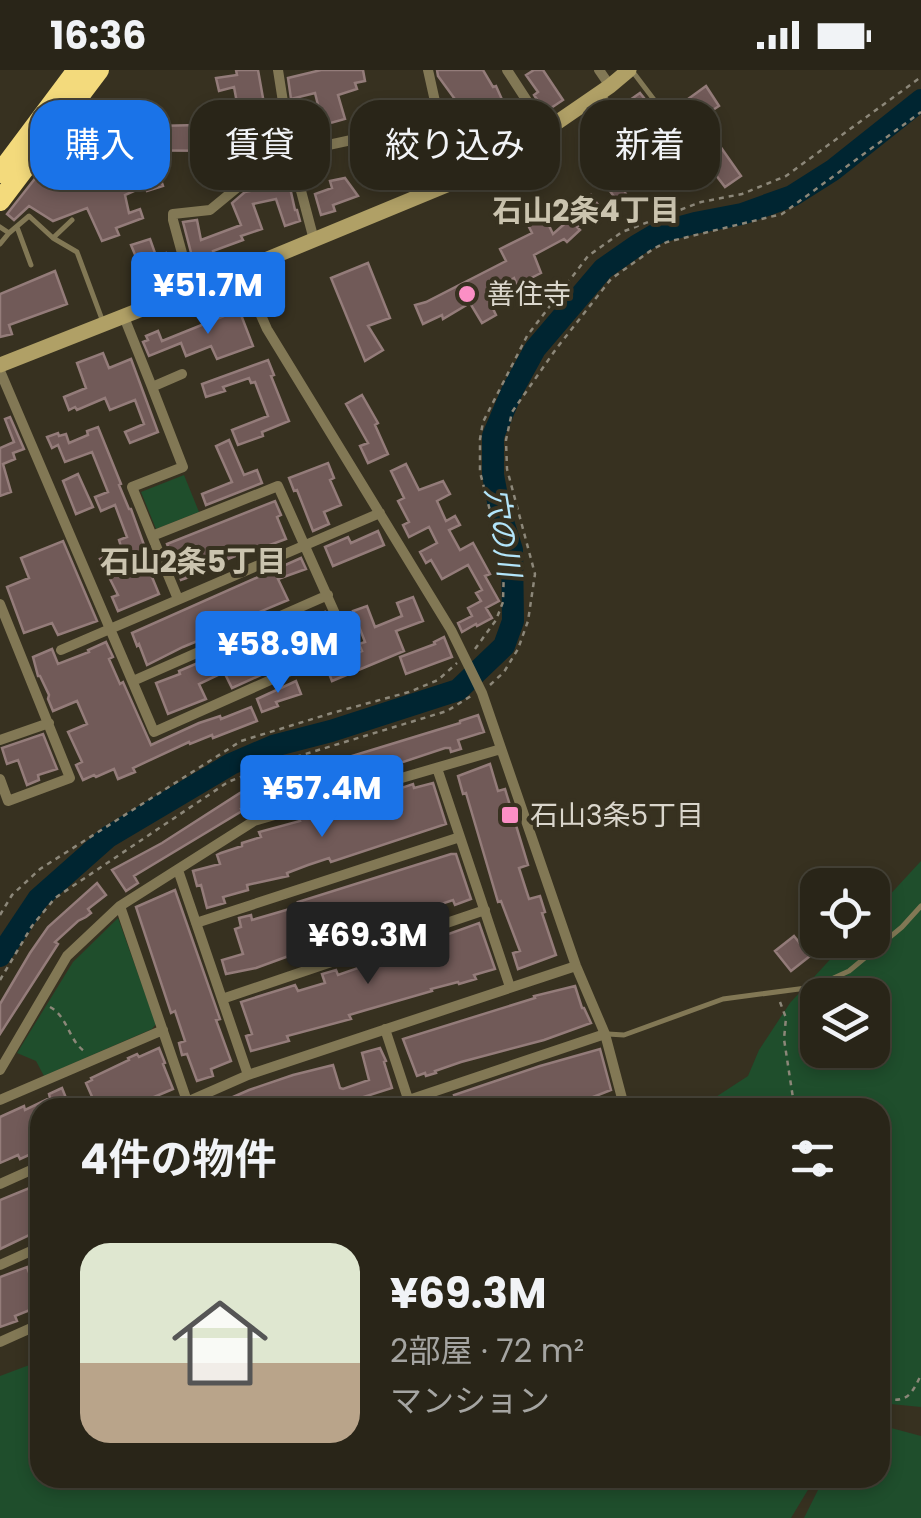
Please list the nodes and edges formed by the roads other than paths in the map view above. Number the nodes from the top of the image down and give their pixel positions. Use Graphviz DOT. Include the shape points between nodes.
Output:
graph roads {
  1 [pos="77,70"];
  2 [pos="100,70"];
  3 [pos="278,70"];
  4 [pos="428,70"];
  5 [pos="507,70"];
  6 [pos="599,70"];
  7 [pos="630,70"];
  8 [pos="605,89"];
  9 [pos="283,100"];
  10 [pos="435,100"];
  11 [pos="526,100"];
  12 [pos="613,100"];
  13 [pos="653,100"];
  14 [pos="560,120"];
  15 [pos="0,172"];
  16 [pos="234,190"];
  17 [pos="301,190"];
  18 [pos="433,190"];
  19 [pos="0,200"];
  20 [pos="72,220"];
  21 [pos="0,226"];
  22 [pos="17,226"];
  23 [pos="9,233"];
  24 [pos="54,238"];
  25 [pos="314,240"];
  26 [pos="0,244"];
  27 [pos="31,265"];
  28 [pos="242,270"];
  29 [pos="192,290"];
  30 [pos="124,317"];
  31 [pos="104,325"];
  32 [pos="0,368"];
  33 [pos="182,374"];
  34 [pos="152,387"];
  35 [pos="380,513"];
  36 [pos="152,536"];
  37 [pos="306,545"];
  38 [pos="328,595"];
  39 [pos="178,599"];
  40 [pos="0,604"];
  41 [pos="111,628"];
  42 [pos="60,650"];
  43 [pos="133,682"];
  44 [pos="49,723"];
  45 [pos="0,740"];
  46 [pos="501,749"];
  47 [pos="437,768"];
  48 [pos="0,779"];
  49 [pos="4,802"];
  50 [pos="460,837"];
  51 [pos="178,870"];
  52 [pos="120,906"];
  53 [pos="921,906"];
  54 [pos="484,910"];
  55 [pos="196,923"];
  56 [pos="576,966"];
  57 [pos="510,988"];
  58 [pos="222,999"];
  59 [pos="385,1029"];
  60 [pos="163,1030"];
  61 [pos="605,1034"];
  62 [pos="0,1070"];
  63 [pos="248,1074"];
  64 [pos="186,1098"];
  65 [pos="200,1098"];
  66 [pos="408,1098"];
  67 [pos="427,1098"];
  68 [pos="622,1098"];
  69 [pos="0,1100"];
  70 [pos="30,1170"];
  71 [pos="0,1184"];
  72 [pos="30,1252"];
  73 [pos="0,1265"];
  74 [pos="30,1328"];
  75 [pos="0,1342"];
  1 -- 15 [label="highway"];
  2 -- 19 [label="highway"];
  3 -- 9 [label="street"];
  4 -- 10 [label="street"];
  5 -- 11 [label="street"];
  6 -- 8 [label="street"];
  7 -- 8 [label="street"];
  7 -- 13 [label="lane"];
  8 -- 12 [label="lane"];
  8 -- 14 [label="street"];
  16 -- 29 [label="street" via="210,210 173,214"];
  17 -- 25 [label="street"];
  18 -- 25 [label="street"];
  20 -- 24 [label="lane"];
  21 -- 23 [label="lane"];
  22 -- 23 [label="lane"];
  22 -- 24 [label="lane" via="29,216"];
  22 -- 27 [label="lane"];
  23 -- 26 [label="lane"];
  24 -- 31 [label="lane" via="77,252"];
  25 -- 28 [label="street"];
  28 -- 29 [label="street"];
  28 -- 35 [label="street" via="267,329"];
  29 -- 30 [label="street"];
  30 -- 31 [label="street"];
  30 -- 34 [label="street"];
  31 -- 32 [label="street"];
  32 -- 41 [label="street"];
  33 -- 34 [label="street"];
  34 -- 36 [label="street" via="183,467 132,487"];
  35 -- 37 [label="street"];
  35 -- 46 [label="street" via="451,630"];
  36 -- 37 [label="street" via="278,486"];
  36 -- 39 [label="street"];
  37 -- 38 [label="street"];
  37 -- 39 [label="street"];
  38 -- 43 [label="street"];
  38 -- 43 [label="street" via="350,645 154,732"];
  39 -- 41 [label="street"];
  40 -- 44 [label="street"];
  41 -- 42 [label="street"];
  41 -- 43 [label="street"];
  44 -- 45 [label="street"];
  44 -- 49 [label="street" via="70,778"];
  46 -- 47 [label="street"];
  46 -- 56 [label="street"];
  47 -- 50 [label="street"];
  47 -- 51 [label="street" via="254,821"];
  48 -- 49 [label="street"];
  50 -- 54 [label="street"];
  50 -- 55 [label="street"];
  51 -- 52 [label="street"];
  51 -- 55 [label="street"];
  52 -- 60 [label="street"];
  52 -- 62 [label="street" via="67,956"];
  53 -- 61 [label="lane" via="849,971 814,987 723,999 624,1034"];
  54 -- 57 [label="street"];
  54 -- 58 [label="street"];
  55 -- 58 [label="street"];
  56 -- 57 [label="street"];
  56 -- 61 [label="street"];
  57 -- 59 [label="street"];
  58 -- 63 [label="street"];
  59 -- 63 [label="street"];
  59 -- 66 [label="street"];
  60 -- 64 [label="street"];
  60 -- 69 [label="street"];
  61 -- 67 [label="street"];
  61 -- 68 [label="street"];
  63 -- 65 [label="street"];
  70 -- 71 [label="street"];
  72 -- 73 [label="street"];
  74 -- 75 [label="street"];
}
